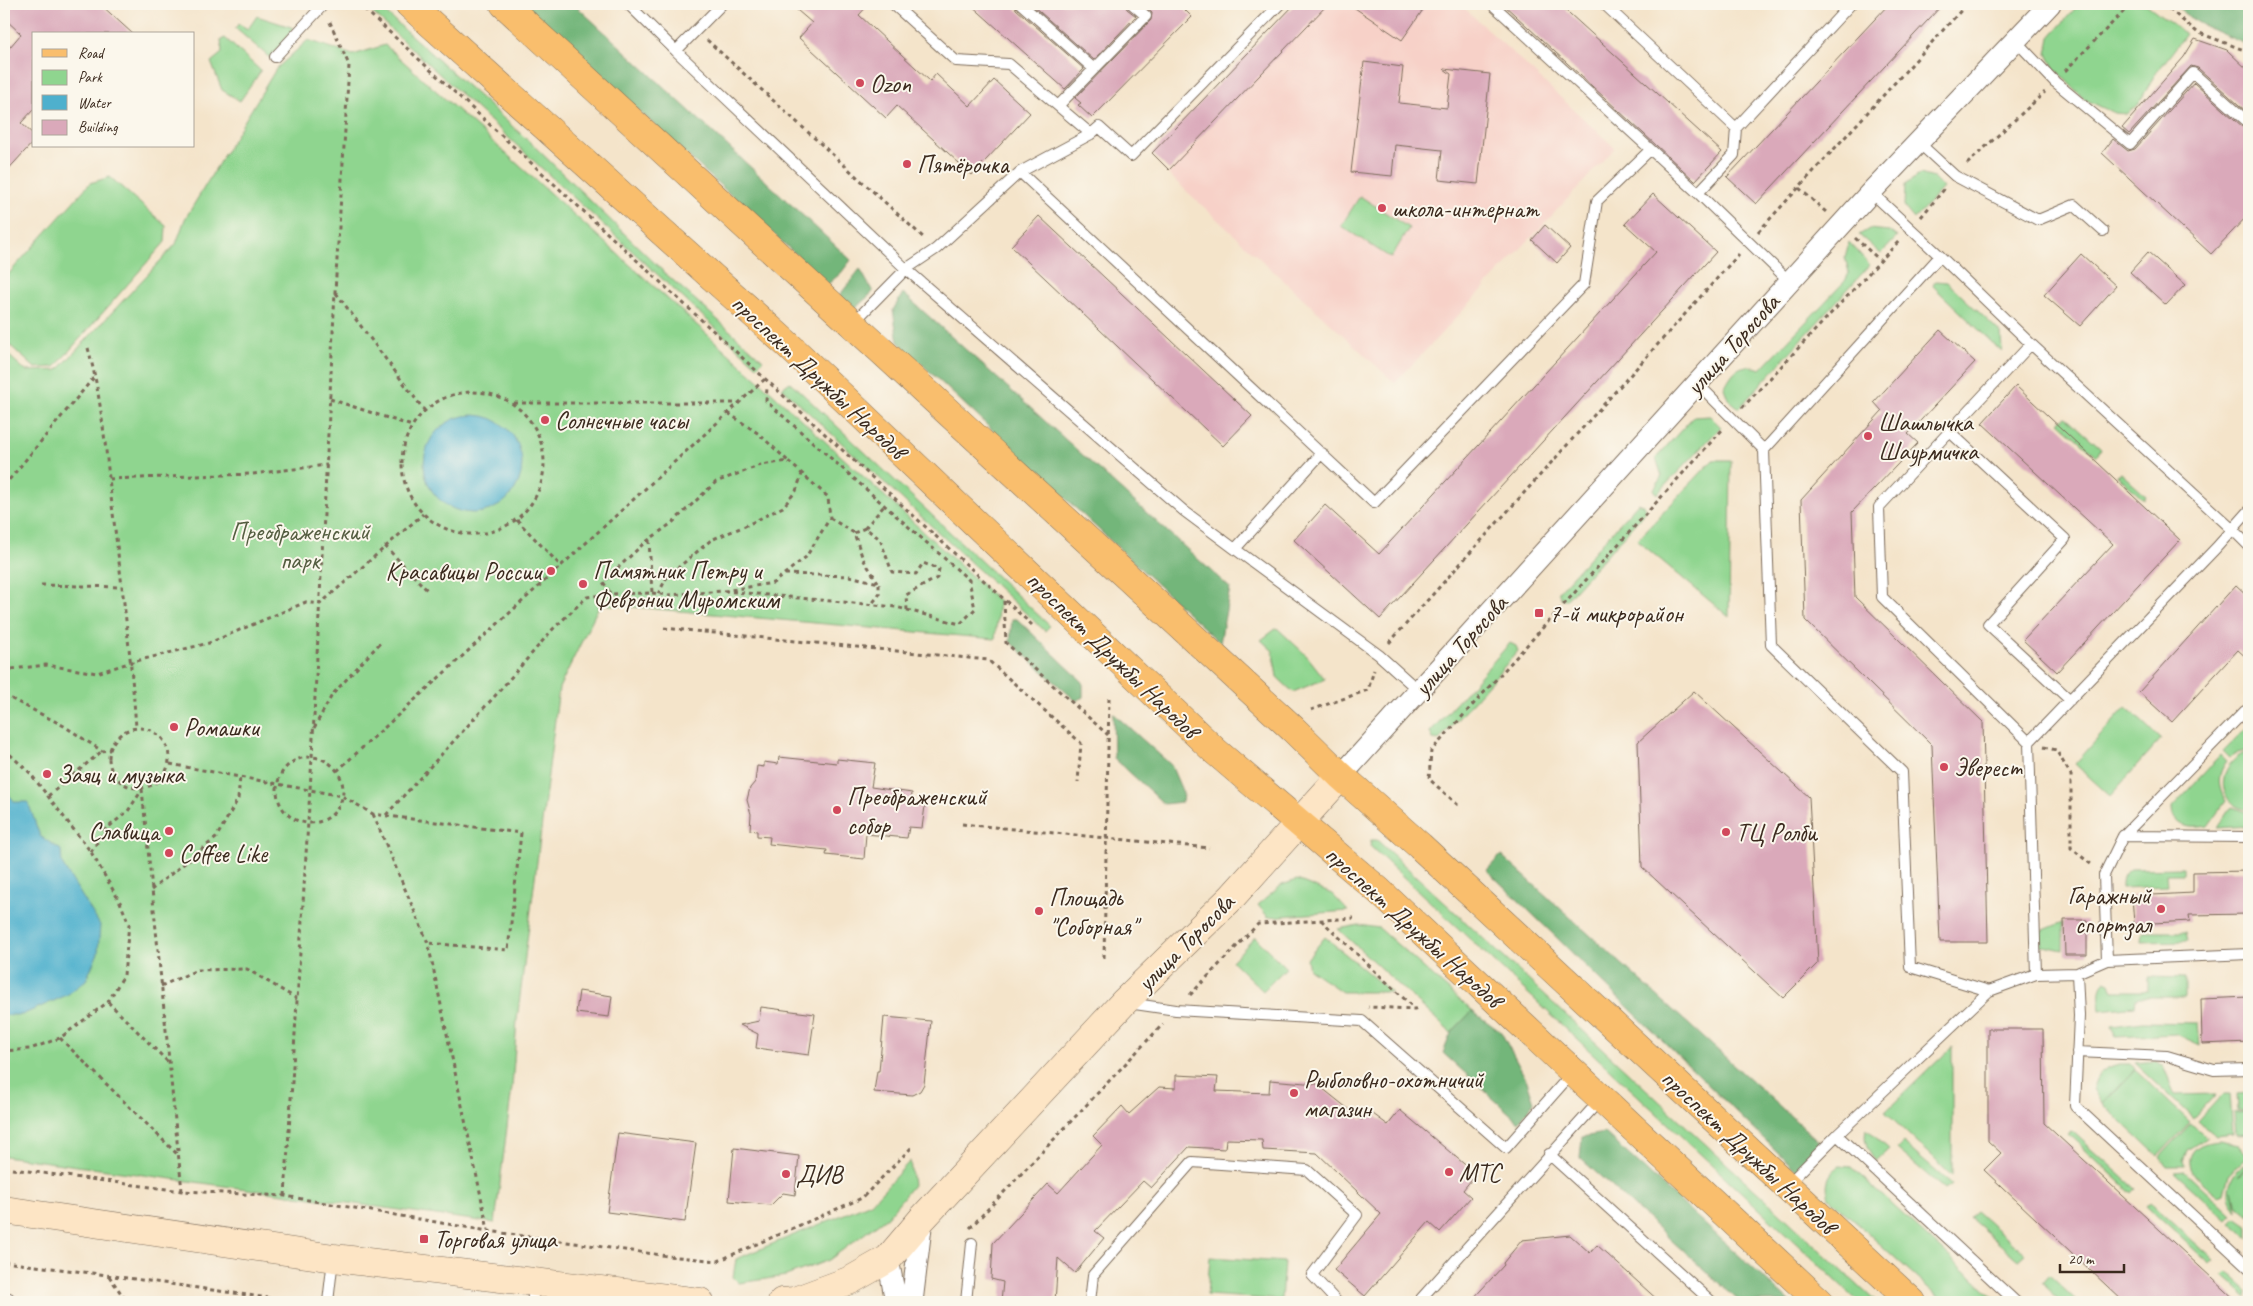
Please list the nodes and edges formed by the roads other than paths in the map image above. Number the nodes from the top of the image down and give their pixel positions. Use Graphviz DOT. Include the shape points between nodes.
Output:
graph roads {
  1 [pos="323,4"];
  2 [pos="409,4"];
  3 [pos="504,4"];
  4 [pos="628,4"];
  5 [pos="722,4"];
  6 [pos="892,4"];
  7 [pos="1021,4"];
  8 [pos="1132,4"];
  9 [pos="1280,4"];
  10 [pos="1492,4"];
  11 [pos="1604,4"];
  12 [pos="1851,4"];
  13 [pos="2050,4"];
  14 [pos="2016,41"];
  15 [pos="676,51"];
  16 [pos="275,57"];
  17 [pos="1094,69"];
  18 [pos="1058,106"];
  19 [pos="2249,123"];
  20 [pos="1736,128"];
  21 [pos="1090,134"];
  22 [pos="1918,142"];
  23 [pos="1650,150"];
  24 [pos="1020,172"];
  25 [pos="1698,192"];
  26 [pos="1871,192"];
  27 [pos="2103,231"];
  28 [pos="1940,256"];
  29 [pos="906,269"];
  30 [pos="1789,281"];
  31 [pos="852,324"];
  32 [pos="2031,344"];
  33 [pos="1697,383"];
  34 [pos="1949,431"];
  35 [pos="1764,450"];
  36 [pos="1322,453"];
  37 [pos="2249,511"];
  38 [pos="2233,530"];
  39 [pos="2249,546"];
  40 [pos="1235,549"];
  41 [pos="1419,691"];
  42 [pos="2070,700"];
  43 [pos="2249,711"];
  44 [pos="2029,742"];
  45 [pos="1341,776"];
  46 [pos="1298,824"];
  47 [pos="2123,836"];
  48 [pos="2249,837"];
  49 [pos="2249,954"];
  50 [pos="2107,960"];
  51 [pos="2077,973"];
  52 [pos="2036,974"];
  53 [pos="1989,991"];
  54 [pos="1124,1002"];
  55 [pos="2077,1052"];
  56 [pos="2249,1069"];
  57 [pos="1573,1072"];
  58 [pos="1602,1098"];
  59 [pos="1836,1135"];
  60 [pos="1549,1154"];
  61 [pos="1786,1186"];
  62 [pos="4,1210"];
  63 [pos="922,1219"];
  64 [pos="972,1243"];
  65 [pos="334,1258"];
  66 [pos="888,1259"];
  67 [pos="2249,1268"];
  68 [pos="534,1292"];
  69 [pos="912,1296"];
  70 [pos="328,1302"];
  71 [pos="700,1302"];
  72 [pos="782,1302"];
  73 [pos="896,1302"];
  74 [pos="966,1302"];
  75 [pos="1090,1302"];
  76 [pos="1337,1302"];
  77 [pos="1418,1302"];
  78 [pos="1712,1302"];
  79 [pos="1820,1302"];
  80 [pos="1912,1302"];
  81 [pos="2016,1302"];
  1 -- 16 [label="lane"];
  2 -- 46 [label="main road, проспект Дружбы Народов" via="788,345 1214,751"];
  3 -- 31 [label="main road, проспект Дружбы Народов"];
  4 -- 15 [label="lane"];
  5 -- 15 [label="lane"];
  6 -- 18 [label="lane" via="956,61 1009,64"];
  7 -- 17 [label="lane"];
  8 -- 17 [label="lane" via="1146,16"];
  9 -- 21 [label="lane" via="1131,156 1099,127"];
  10 -- 23 [label="lane"];
  11 -- 20 [label="lane"];
  12 -- 20 [label="lane"];
  13 -- 14 [label="street, улица Торосова"];
  14 -- 19 [label="lane" via="2055,82 2130,144 2193,73"];
  14 -- 22 [label="street, улица Торосова"];
  15 -- 29 [label="lane"];
  17 -- 18 [label="lane"];
  18 -- 21 [label="lane"];
  20 -- 25 [label="lane" via="1734,155"];
  21 -- 24 [label="lane"];
  22 -- 26 [label="street, улица Торосова"];
  22 -- 27 [label="lane" via="1955,176 2038,220 2074,205"];
  23 -- 25 [label="lane"];
  23 -- 36 [label="lane" via="1597,200 1584,284 1374,503"];
  24 -- 29 [label="lane" via="936,249"];
  24 -- 36 [label="lane"];
  25 -- 30 [label="lane"];
  26 -- 28 [label="lane"];
  26 -- 30 [label="street, улица Торосова"];
  28 -- 32 [label="lane"];
  28 -- 35 [label="lane"];
  29 -- 31 [label="lane"];
  29 -- 40 [label="lane" via="1184,511"];
  30 -- 33 [label="street, улица Торосова"];
  31 -- 45 [label="main road, проспект Дружбы Народов"];
  32 -- 34 [label="lane"];
  32 -- 38 [label="lane"];
  33 -- 35 [label="lane"];
  33 -- 41 [label="street, улица Торосова"];
  34 -- 42 [label="lane" via="2065,539 1988,624"];
  34 -- 44 [label="lane" via="1879,507 1882,597"];
  35 -- 53 [label="lane" via="1771,645 1902,772 1910,967"];
  36 -- 40 [label="lane"];
  37 -- 38 [label="lane"];
  38 -- 39 [label="lane"];
  38 -- 42 [label="lane"];
  40 -- 41 [label="lane" via="1379,655"];
  41 -- 45 [label="street, улица Торосова"];
  42 -- 44 [label="lane"];
  43 -- 47 [label="lane" via="2245,711"];
  44 -- 52 [label="lane"];
  45 -- 46 [label="street, улица Торосова"];
  45 -- 61 [label="main road, проспект Дружбы Народов"];
  46 -- 54 [label="street, улица Торосова" via="1231,898"];
  46 -- 57 [label="main road, проспект Дружбы Народов" via="1379,891"];
  47 -- 48 [label="lane"];
  47 -- 50 [label="lane" via="2104,874"];
  49 -- 50 [label="lane"];
  50 -- 51 [label="lane"];
  51 -- 52 [label="lane"];
  51 -- 55 [label="lane"];
  52 -- 53 [label="lane"];
  53 -- 59 [label="lane"];
  54 -- 57 [label="lane" via="1176,1010 1362,1021 1506,1148"];
  54 -- 63 [label="street, улица Торосова"];
  55 -- 56 [label="lane" via="2167,1056 2214,1070"];
  55 -- 67 [label="lane" via="2075,1106"];
  57 -- 58 [label="main road, проспект Дружбы Народов"];
  58 -- 60 [label="lane"];
  58 -- 79 [label="main road, проспект Дружбы Народов"];
  59 -- 61 [label="lane"];
  59 -- 81 [label="lane"];
  60 -- 77 [label="lane"];
  60 -- 78 [label="lane"];
  61 -- 80 [label="main road, проспект Дружбы Народов"];
  62 -- 65 [label="street"];
  63 -- 66 [label="street"];
  63 -- 69 [label="street"];
  64 -- 74 [label="lane"];
  65 -- 68 [label="street"];
  65 -- 70 [label="lane"];
  66 -- 69 [label="street" via="902,1268"];
  66 -- 72 [label="street" via="851,1280 794,1301"];
  66 -- 73 [label="street"];
  68 -- 71 [label="street"];
  75 -- 76 [label="lane" via="1093,1275 1192,1162 1307,1170 1357,1215 1312,1276"];
}
